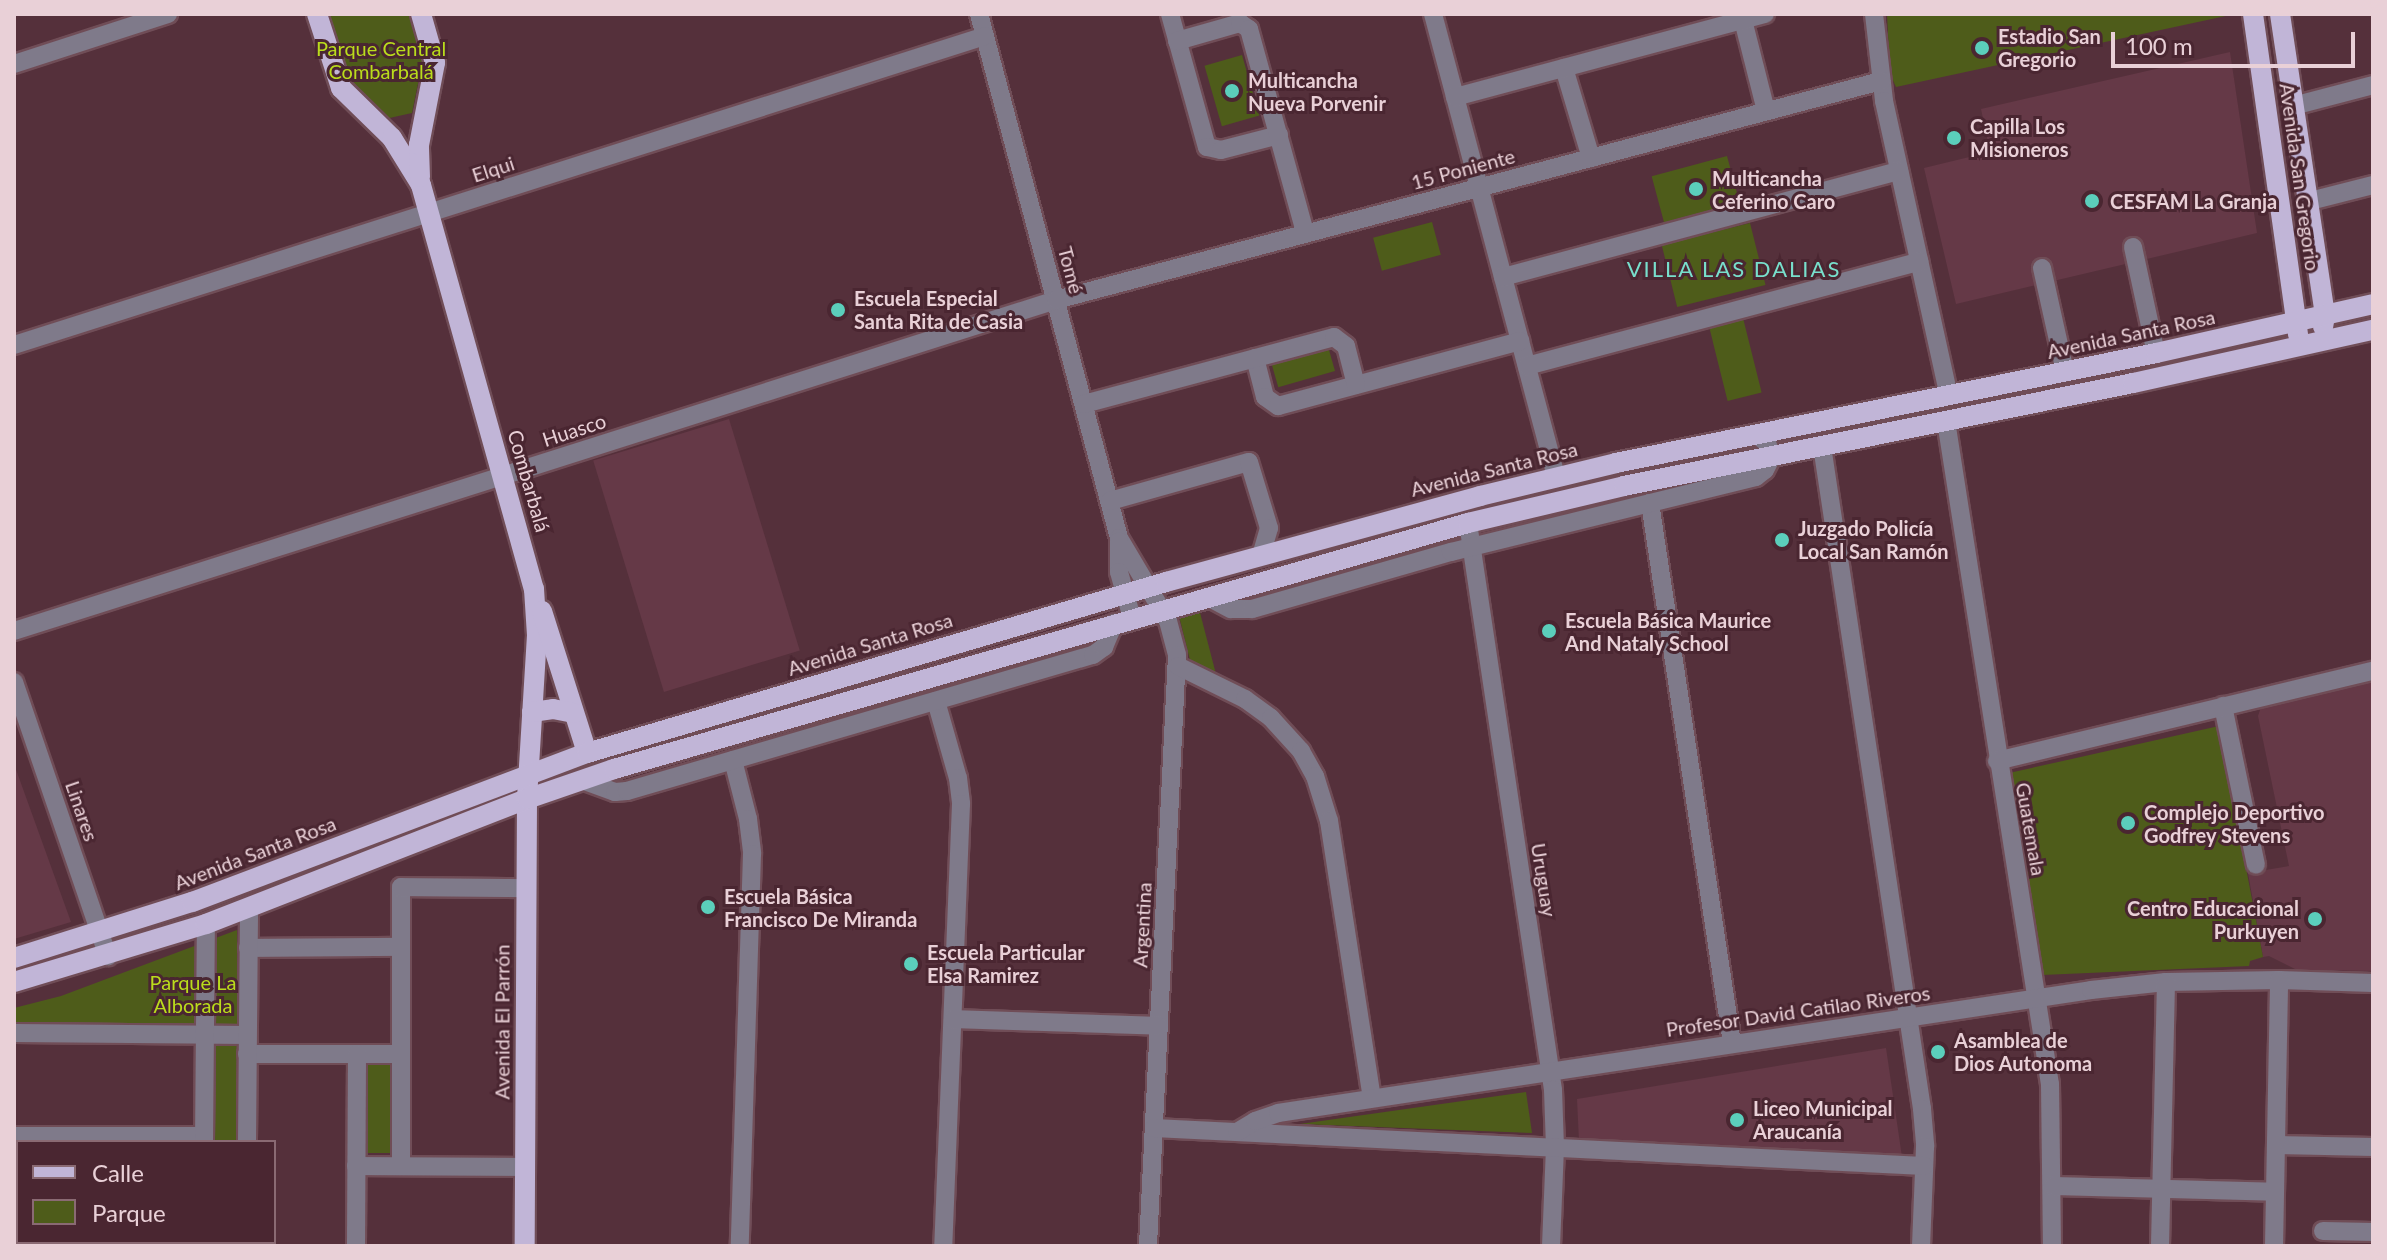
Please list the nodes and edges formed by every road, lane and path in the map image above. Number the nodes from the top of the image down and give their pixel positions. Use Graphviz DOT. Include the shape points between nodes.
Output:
graph roads {
  1 [pos="168,14"];
  2 [pos="317,14"];
  3 [pos="421,14"];
  4 [pos="979,14"];
  5 [pos="1170,14"];
  6 [pos="1433,14"];
  7 [pos="1765,14"];
  8 [pos="1874,14"];
  9 [pos="2253,14"];
  10 [pos="2280,14"];
  11 [pos="1743,20"];
  12 [pos="1696,23"];
  13 [pos="985,36"];
  14 [pos="1177,41"];
  15 [pos="14,64"];
  16 [pos="1564,68"];
  17 [pos="1881,81"];
  18 [pos="2373,85"];
  19 [pos="1455,97"];
  20 [pos="2293,106"];
  21 [pos="427,110"];
  22 [pos="1766,111"];
  23 [pos="380,126"];
  24 [pos="1279,135"];
  25 [pos="1591,158"];
  26 [pos="1899,171"];
  27 [pos="421,185"];
  28 [pos="2373,185"];
  29 [pos="1479,188"];
  30 [pos="2306,202"];
  31 [pos="429,213"];
  32 [pos="1305,233"];
  33 [pos="2133,247"];
  34 [pos="1919,262"];
  35 [pos="2042,268"];
  36 [pos="1503,277"];
  37 [pos="1056,300"];
  38 [pos="2373,304"];
  39 [pos="2325,316"];
  40 [pos="2296,323"];
  41 [pos="2373,330"];
  42 [pos="1520,341"];
  43 [pos="2309,344"];
  44 [pos="14,345"];
  45 [pos="2156,353"];
  46 [pos="1255,358"];
  47 [pos="1527,366"];
  48 [pos="2065,372"];
  49 [pos="1356,385"];
  50 [pos="1949,396"];
  51 [pos="1084,404"];
  52 [pos="1946,421"];
  53 [pos="1756,434"];
  54 [pos="1822,446"];
  55 [pos="1772,456"];
  56 [pos="503,476"];
  57 [pos="1556,477"];
  58 [pos="1480,496"];
  59 [pos="1110,501"];
  60 [pos="1650,503"];
  61 [pos="1468,523"];
  62 [pos="1269,528"];
  63 [pos="1119,538"];
  64 [pos="1471,547"];
  65 [pos="1288,548"];
  66 [pos="1261,556"];
  67 [pos="1146,587"];
  68 [pos="534,589"];
  69 [pos="1125,593"];
  70 [pos="1208,597"];
  71 [pos="1161,610"];
  72 [pos="1123,621"];
  73 [pos="14,631"];
  74 [pos="1178,666"];
  75 [pos="2373,671"];
  76 [pos="14,682"];
  77 [pos="936,701"];
  78 [pos="2223,706"];
  79 [pos="532,712"];
  80 [pos="574,713"];
  81 [pos="587,753"];
  82 [pos="733,760"];
  83 [pos="1997,761"];
  84 [pos="528,773"];
  85 [pos="582,780"];
  86 [pos="527,799"];
  87 [pos="2256,865"];
  88 [pos="526,888"];
  89 [pos="249,907"];
  90 [pos="206,924"];
  91 [pos="101,932"];
  92 [pos="401,947"];
  93 [pos="248,948"];
  94 [pos="108,956"];
  95 [pos="14,958"];
  96 [pos="2279,980"];
  97 [pos="14,982"];
  98 [pos="2166,982"];
  99 [pos="2373,983"];
  100 [pos="2038,998"];
  101 [pos="1908,1017"];
  102 [pos="953,1019"];
  103 [pos="1159,1026"];
  104 [pos="14,1033"];
  105 [pos="205,1034"];
  106 [pos="247,1035"];
  107 [pos="1732,1043"];
  108 [pos="247,1054"];
  109 [pos="357,1054"];
  110 [pos="401,1054"];
  111 [pos="1551,1070"];
  112 [pos="1372,1098"];
  113 [pos="1154,1128"];
  114 [pos="1237,1132"];
  115 [pos="14,1136"];
  116 [pos="93,1139"];
  117 [pos="204,1139"];
  118 [pos="247,1140"];
  119 [pos="2276,1145"];
  120 [pos="1555,1147"];
  121 [pos="2373,1147"];
  122 [pos="356,1166"];
  123 [pos="401,1166"];
  124 [pos="1924,1166"];
  125 [pos="525,1167"];
  126 [pos="2053,1186"];
  127 [pos="2161,1189"];
  128 [pos="2275,1192"];
  129 [pos="2323,1231"];
  130 [pos="2373,1232"];
  131 [pos="356,1246"];
  132 [pos="525,1246"];
  133 [pos="740,1246"];
  134 [pos="943,1246"];
  135 [pos="1148,1246"];
  136 [pos="1551,1246"];
  137 [pos="1921,1246"];
  138 [pos="2052,1246"];
  139 [pos="2160,1246"];
  140 [pos="2274,1246"];
  1 -- 15 [label="street"];
  2 -- 23 [label="main road, Combarbalá" via="341,88"];
  3 -- 21 [label="main road, Combarbalá" via="435,63"];
  4 -- 13 [label="street, Tomé"];
  5 -- 14 [label="street"];
  6 -- 19 [label="street"];
  7 -- 11 [label="street"];
  8 -- 17 [label="street"];
  9 -- 40 [label="main road, Avenida San Gregorio"];
  10 -- 20 [label="main road, Avenida San Gregorio"];
  11 -- 12 [label="street"];
  11 -- 22 [label="street"];
  12 -- 16 [label="street"];
  13 -- 31 [label="street, Elqui"];
  13 -- 37 [label="street, Tomé"];
  14 -- 24 [label="street" via="1207,147 1221,150"];
  14 -- 24 [label="street" via="1246,25"];
  16 -- 19 [label="street"];
  16 -- 25 [label="street"];
  17 -- 22 [label="street, 15 Poniente"];
  17 -- 26 [label="street"];
  18 -- 20 [label="street"];
  19 -- 29 [label="street"];
  20 -- 30 [label="main road, Avenida San Gregorio"];
  21 -- 23 [label="main road" via="404,126"];
  21 -- 27 [label="main road, Combarbalá" via="419,145"];
  22 -- 25 [label="street, 15 Poniente"];
  23 -- 27 [label="main road, Combarbalá"];
  24 -- 32 [label="street"];
  25 -- 29 [label="street, 15 Poniente"];
  26 -- 34 [label="street"];
  26 -- 36 [label="street"];
  27 -- 31 [label="main road, Combarbalá"];
  28 -- 30 [label="street"];
  29 -- 32 [label="street, 15 Poniente"];
  29 -- 36 [label="street"];
  30 -- 39 [label="main road, Avenida San Gregorio"];
  31 -- 44 [label="street, Elqui"];
  31 -- 56 [label="main road, Combarbalá"];
  32 -- 37 [label="street, 15 Poniente"];
  33 -- 45 [label="street"];
  34 -- 47 [label="street"];
  34 -- 50 [label="street"];
  35 -- 48 [label="street"];
  36 -- 42 [label="street"];
  37 -- 51 [label="street, Tomé"];
  37 -- 56 [label="street, Huasco"];
  38 -- 39 [label="main road, Avenida Santa Rosa"];
  39 -- 40 [label="main road, Avenida Santa Rosa"];
  39 -- 43 [label="main road, Avenida San Gregorio"];
  40 -- 43 [label="main road, Avenida San Gregorio"];
  40 -- 45 [label="main road, Avenida Santa Rosa"];
  41 -- 43 [label="main road"];
  42 -- 47 [label="street"];
  42 -- 49 [label="street"];
  43 -- 52 [label="main road"];
  45 -- 48 [label="main road, Avenida Santa Rosa"];
  46 -- 49 [label="street" via="1265,397 1273,404"];
  46 -- 49 [label="street" via="1334,337 1346,346"];
  46 -- 51 [label="street"];
  47 -- 57 [label="street"];
  48 -- 50 [label="main road, Avenida Santa Rosa"];
  50 -- 53 [label="main road, Avenida Santa Rosa"];
  51 -- 59 [label="street, Tomé"];
  52 -- 54 [label="main road"];
  52 -- 83 [label="street, Guatemala"];
  53 -- 55 [label="street"];
  53 -- 57 [label="main road, Avenida Santa Rosa"];
  54 -- 55 [label="main road"];
  54 -- 101 [label="street"];
  55 -- 60 [label="street" via="1756,477"];
  55 -- 61 [label="main road"];
  56 -- 68 [label="main road, Combarbalá"];
  56 -- 73 [label="street, Huasco"];
  57 -- 58 [label="main road, Avenida Santa Rosa"];
  58 -- 61 [label="main road"];
  58 -- 65 [label="main road, Avenida Santa Rosa"];
  59 -- 62 [label="street" via="1249,462"];
  59 -- 63 [label="street, Tomé"];
  60 -- 64 [label="street"];
  60 -- 107 [label="street"];
  61 -- 64 [label="street, Uruguay"];
  61 -- 70 [label="main road"];
  62 -- 65 [label="street"];
  62 -- 66 [label="street"];
  63 -- 67 [label="street, Tomé"];
  63 -- 69 [label="street, Tomé"];
  64 -- 70 [label="street" via="1252,609 1231,609"];
  64 -- 111 [label="street, Uruguay"];
  65 -- 66 [label="main road, Avenida Santa Rosa"];
  66 -- 67 [label="main road, Avenida Santa Rosa"];
  67 -- 69 [label="main road, Avenida Santa Rosa"];
  67 -- 71 [label="street, Tomé"];
  68 -- 79 [label="main road, Combarbalá"];
  68 -- 80 [label="main road"];
  69 -- 72 [label="street, Tomé"];
  69 -- 81 [label="main road, Avenida Santa Rosa"];
  70 -- 71 [label="main road"];
  71 -- 72 [label="main road"];
  71 -- 74 [label="street, Argentina" via="1173,634"];
  72 -- 77 [label="street" via="1098,653"];
  72 -- 85 [label="main road"];
  74 -- 103 [label="street, Argentina"];
  74 -- 112 [label="street" via="1271,718 1315,776 1329,821"];
  75 -- 78 [label="street"];
  76 -- 91 [label="street, Linares"];
  77 -- 82 [label="street"];
  77 -- 102 [label="street" via="961,792"];
  78 -- 83 [label="street"];
  78 -- 87 [label="street"];
  79 -- 80 [label="main road"];
  79 -- 84 [label="main road, Combarbalá"];
  80 -- 81 [label="main road"];
  81 -- 84 [label="main road, Avenida Santa Rosa"];
  82 -- 85 [label="street" via="620,792"];
  82 -- 133 [label="street" via="752,854"];
  83 -- 100 [label="street, Guatemala"];
  84 -- 86 [label="main road, Combarbalá"];
  84 -- 91 [label="main road, Avenida Santa Rosa" via="243,884"];
  85 -- 86 [label="main road"];
  86 -- 88 [label="main road, Avenida El Parrón"];
  86 -- 89 [label="main road"];
  88 -- 92 [label="street" via="401,887"];
  88 -- 125 [label="main road, Avenida El Parrón"];
  89 -- 90 [label="main road"];
  89 -- 93 [label="street"];
  90 -- 94 [label="main road"];
  90 -- 105 [label="street"];
  91 -- 94 [label="street, Linares"];
  91 -- 95 [label="main road, Avenida Santa Rosa"];
  92 -- 93 [label="street"];
  92 -- 110 [label="street"];
  93 -- 106 [label="street"];
  94 -- 97 [label="main road"];
  96 -- 98 [label="street, Profesor David Catilao Riveros"];
  96 -- 99 [label="street, Profesor David Catilao Riveros"];
  96 -- 119 [label="street"];
  98 -- 100 [label="street, Profesor David Catilao Riveros"];
  98 -- 127 [label="street"];
  100 -- 101 [label="street, Profesor David Catilao Riveros"];
  100 -- 126 [label="street, Guatemala" via="2052,1108"];
  101 -- 107 [label="street, Profesor David Catilao Riveros"];
  101 -- 124 [label="street" via="1922,1109"];
  102 -- 103 [label="street"];
  102 -- 134 [label="street"];
  103 -- 113 [label="street, Argentina"];
  104 -- 105 [label="street"];
  105 -- 106 [label="street"];
  105 -- 117 [label="street"];
  106 -- 108 [label="street"];
  107 -- 111 [label="street, Profesor David Catilao Riveros"];
  108 -- 109 [label="street"];
  108 -- 118 [label="street"];
  109 -- 110 [label="street"];
  109 -- 122 [label="street"];
  110 -- 123 [label="street"];
  111 -- 112 [label="street, Profesor David Catilao Riveros"];
  111 -- 120 [label="street, Uruguay"];
  112 -- 114 [label="street, Profesor David Catilao Riveros" via="1278,1113"];
  113 -- 114 [label="street, Profesor David Catilao Riveros"];
  113 -- 135 [label="street, Argentina"];
  114 -- 120 [label="street, Profesor David Catilao Riveros"];
  115 -- 116 [label="street"];
  116 -- 117 [label="street"];
  119 -- 121 [label="street"];
  119 -- 128 [label="street"];
  120 -- 124 [label="street, Profesor David Catilao Riveros"];
  120 -- 136 [label="street, Uruguay"];
  122 -- 123 [label="street"];
  122 -- 131 [label="street"];
  123 -- 125 [label="street"];
  124 -- 137 [label="street"];
  125 -- 132 [label="main road, Avenida El Parrón"];
  126 -- 127 [label="street"];
  126 -- 138 [label="street, Guatemala"];
  127 -- 128 [label="street"];
  127 -- 139 [label="street"];
  128 -- 140 [label="street"];
  129 -- 130 [label="street"];
}
